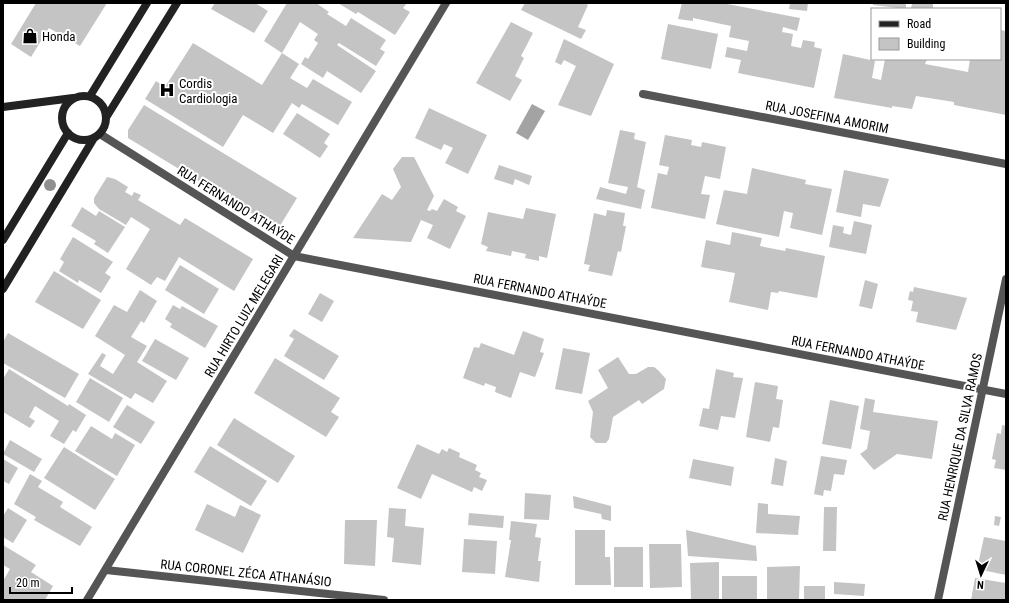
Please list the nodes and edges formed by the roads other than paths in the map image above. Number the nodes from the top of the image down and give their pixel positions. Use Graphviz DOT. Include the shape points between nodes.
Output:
graph roads {
  1 [pos="147,3"];
  2 [pos="177,3"];
  3 [pos="446,3"];
  4 [pos="643,94"];
  5 [pos="90,96"];
  6 [pos="73,98"];
  7 [pos="3,107"];
  8 [pos="107,116"];
  9 [pos="68,133"];
  10 [pos="97,136"];
  11 [pos="1006,164"];
  12 [pos="3,240"];
  13 [pos="294,256"];
  14 [pos="1006,279"];
  15 [pos="3,289"];
  16 [pos="983,389"];
  17 [pos="1006,394"];
  18 [pos="106,570"];
  19 [pos="87,600"];
  20 [pos="384,600"];
  21 [pos="938,600"];
  1 -- 5 [label="street"];
  2 -- 8 [label="street"];
  3 -- 13 [label="street, RUA HIRTO LUIZ MELEGARI"];
  4 -- 11 [label="street, RUA JOSEFINA AMORIM"];
  5 -- 6 [label="street"];
  5 -- 8 [label="street" via="102,103"];
  6 -- 7 [label="street"];
  6 -- 9 [label="street" via="62,114 62,121"];
  8 -- 10 [label="street" via="104,129"];
  9 -- 10 [label="street" via="81,140"];
  9 -- 12 [label="street"];
  10 -- 13 [label="street, RUA FERNANDO ATHAÝDE"];
  10 -- 15 [label="street"];
  13 -- 16 [label="street, RUA FERNANDO ATHAÝDE"];
  13 -- 18 [label="street, RUA HIRTO LUIZ MELEGARI"];
  14 -- 16 [label="street, RUA HENRIQUE DA SILVA RAMOS"];
  16 -- 17 [label="street, RUA FERNANDO ATHAÝDE"];
  16 -- 21 [label="street, RUA HENRIQUE DA SILVA RAMOS"];
  18 -- 19 [label="street, RUA HIRTO LUIZ MELEGARI"];
  18 -- 20 [label="street, RUA CORONEL ZÉCA ATHANÁSIO"];
}
